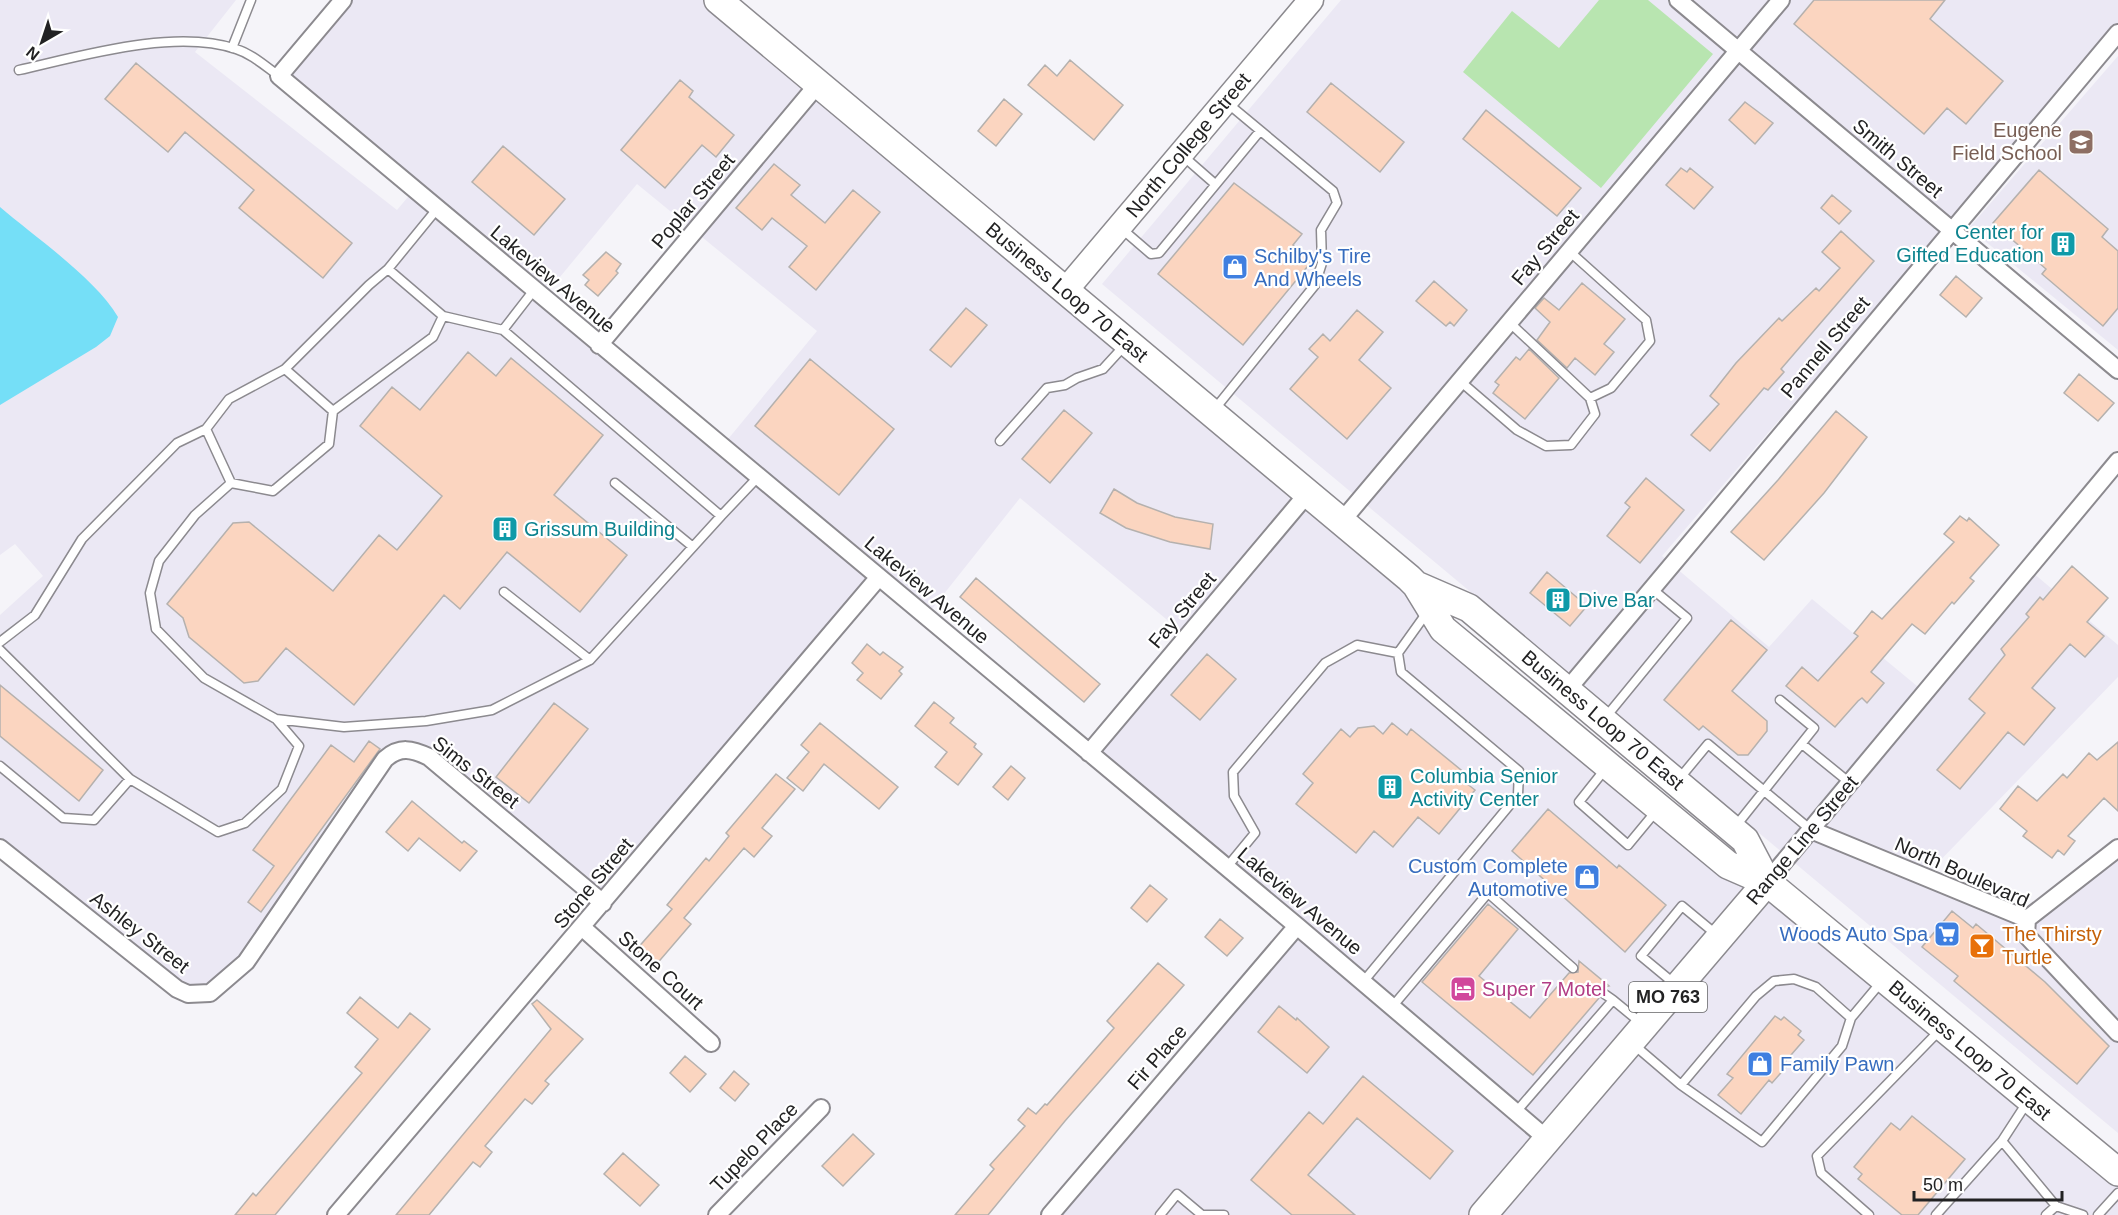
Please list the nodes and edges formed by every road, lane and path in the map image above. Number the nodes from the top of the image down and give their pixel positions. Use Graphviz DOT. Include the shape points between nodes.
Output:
graph roads {
  1 [pos="251,0"];
  2 [pos="343,0"];
  3 [pos="718,0"];
  4 [pos="1311,0"];
  5 [pos="1678,0"];
  6 [pos="1780,0"];
  7 [pos="2118,33"];
  8 [pos="232,48"];
  9 [pos="1738,50"];
  10 [pos="19,70"];
  11 [pos="279,76"];
  12 [pos="818,84"];
  13 [pos="1225,102"];
  14 [pos="1260,131"];
  15 [pos="1181,154"];
  16 [pos="1215,184"];
  17 [pos="437,209"];
  18 [pos="1119,227"];
  19 [pos="1951,231"];
  20 [pos="1569,251"];
  21 [pos="388,269"];
  22 [pos="534,290"];
  23 [pos="1065,291"];
  24 [pos="443,316"];
  25 [pos="1509,322"];
  26 [pos="503,330"];
  27 [pos="1127,342"];
  28 [pos="599,345"];
  29 [pos="285,369"];
  30 [pos="2118,370"];
  31 [pos="1460,381"];
  32 [pos="1590,398"];
  33 [pos="333,411"];
  34 [pos="1211,413"];
  35 [pos="206,429"];
  36 [pos="1000,441"];
  37 [pos="2118,461"];
  38 [pos="758,477"];
  39 [pos="231,483"];
  40 [pos="615,483"];
  41 [pos="1308,493"];
  42 [pos="721,516"];
  43 [pos="1341,522"];
  44 [pos="693,547"];
  45 [pos="879,577"];
  46 [pos="1416,585"];
  47 [pos="1650,587"];
  48 [pos="504,592"];
  49 [pos="1430,607"];
  50 [pos="0,642"];
  51 [pos="0,651"];
  52 [pos="1398,653"];
  53 [pos="590,660"];
  54 [pos="1567,690"];
  55 [pos="1780,700"];
  56 [pos="276,719"];
  57 [pos="1603,720"];
  58 [pos="1802,744"];
  59 [pos="1089,753"];
  60 [pos="0,766"];
  61 [pos="1608,766"];
  62 [pos="130,779"];
  63 [pos="1677,783"];
  64 [pos="1850,783"];
  65 [pos="1764,791"];
  66 [pos="1659,808"];
  67 [pos="337,830"];
  68 [pos="1733,830"];
  69 [pos="1811,830"];
  70 [pos="0,848"];
  71 [pos="2118,849"];
  72 [pos="1227,867"];
  73 [pos="1767,882"];
  74 [pos="603,903"];
  75 [pos="2027,919"];
  76 [pos="1297,926"];
  77 [pos="583,928"];
  78 [pos="1720,937"];
  79 [pos="1573,968"];
  80 [pos="1884,979"];
  81 [pos="1363,982"];
  82 [pos="1677,986"];
  83 [pos="1603,993"];
  84 [pos="1613,1000"];
  85 [pos="1392,1007"];
  86 [pos="1851,1018"];
  87 [pos="1943,1027"];
  88 [pos="1637,1033"];
  89 [pos="2118,1033"];
  90 [pos="711,1043"];
  91 [pos="1681,1085"];
  92 [pos="2029,1099"];
  93 [pos="821,1108"];
  94 [pos="1516,1112"];
  95 [pos="1546,1138"];
  96 [pos="2002,1141"];
  97 [pos="2118,1172"];
  98 [pos="2118,1193"];
  99 [pos="2056,1206"];
  100 [pos="1487,1213"];
  101 [pos="336,1215"];
  102 [pos="717,1215"];
  103 [pos="1050,1215"];
  104 [pos="1160,1215"];
  105 [pos="1202,1215"];
  106 [pos="1224,1215"];
  107 [pos="1869,1215"];
  108 [pos="1936,1215"];
  109 [pos="2046,1215"];
  110 [pos="2084,1215"];
  111 [pos="2098,1215"];
  1 -- 8 [label="lane"];
  2 -- 11 [label="street"];
  3 -- 12 [label="main road, Business Loop 70 East"];
  4 -- 13 [label="main road, North College Street"];
  5 -- 9 [label="street, Smith Street"];
  6 -- 9 [label="street, Fay Street"];
  7 -- 19 [label="street, Pannell Street"];
  8 -- 10 [label="lane" via="203,43 136,44"];
  8 -- 11 [label="lane" via="252,56"];
  9 -- 19 [label="street, Smith Street"];
  9 -- 20 [label="street, Fay Street"];
  11 -- 17 [label="street, Lakeview Avenue"];
  12 -- 23 [label="main road, Business Loop 70 East"];
  12 -- 28 [label="street, Poplar Street"];
  13 -- 14 [label="lane"];
  13 -- 15 [label="main road, North College Street"];
  14 -- 16 [label="lane"];
  14 -- 34 [label="lane" via="1333,190 1337,203 1321,230 1322,263 1315,285"];
  15 -- 16 [label="lane"];
  15 -- 18 [label="main road, North College Street"];
  16 -- 18 [label="lane" via="1159,253 1146,251"];
  17 -- 21 [label="lane"];
  17 -- 22 [label="street, Lakeview Avenue"];
  18 -- 23 [label="main road, North College Street"];
  19 -- 30 [label="street, Smith Street"];
  19 -- 47 [label="street, Pannell Street"];
  20 -- 25 [label="street, Fay Street"];
  20 -- 32 [label="lane" via="1646,320 1650,340 1611,388"];
  21 -- 24 [label="lane"];
  21 -- 29 [label="lane"];
  22 -- 26 [label="lane"];
  22 -- 28 [label="street, Lakeview Avenue"];
  23 -- 27 [label="main road, Business Loop 70 East"];
  24 -- 26 [label="lane"];
  24 -- 33 [label="lane" via="433,337"];
  25 -- 31 [label="street, Fay Street"];
  25 -- 32 [label="lane"];
  26 -- 42 [label="lane"];
  27 -- 34 [label="main road, Business Loop 70 East"];
  27 -- 36 [label="lane" via="1103,369 1047,388"];
  28 -- 38 [label="street, Lakeview Avenue"];
  29 -- 33 [label="lane"];
  29 -- 35 [label="lane" via="229,399"];
  31 -- 32 [label="lane" via="1517,430 1546,446 1571,445 1594,414"];
  31 -- 43 [label="street, Fay Street"];
  33 -- 39 [label="lane" via="328,444 273,491"];
  34 -- 41 [label="main road, Business Loop 70 East"];
  35 -- 39 [label="lane"];
  35 -- 50 [label="lane" via="177,443 82,539 35,615"];
  37 -- 64 [label="street, Range Line Street"];
  38 -- 42 [label="lane"];
  38 -- 45 [label="street, Lakeview Avenue"];
  39 -- 56 [label="lane" via="195,515 159,561 150,593 156,629 204,678"];
  40 -- 44 [label="lane"];
  41 -- 43 [label="main road, Business Loop 70 East"];
  41 -- 59 [label="street, Fay Street"];
  42 -- 44 [label="lane"];
  43 -- 46 [label="main road, Business Loop 70 East"];
  44 -- 53 [label="lane"];
  45 -- 59 [label="street, Lakeview Avenue"];
  45 -- 74 [label="street, Stone Street"];
  46 -- 49 [label="main road, Business Loop 70 East"];
  46 -- 54 [label="main road, Business Loop 70 East" via="1469,608"];
  47 -- 54 [label="street, Pannell Street"];
  47 -- 57 [label="lane" via="1687,618"];
  48 -- 53 [label="lane"];
  49 -- 52 [label="lane"];
  49 -- 61 [label="main road, Business Loop 70 East" via="1443,628"];
  51 -- 62 [label="lane"];
  52 -- 72 [label="lane" via="1357,645 1325,663 1233,772 1234,796 1255,833"];
  52 -- 81 [label="lane" via="1401,672 1519,771 1518,795"];
  53 -- 56 [label="lane" via="492,710 426,721 344,727"];
  54 -- 57 [label="main road, Business Loop 70 East"];
  55 -- 58 [label="lane" via="1814,728"];
  56 -- 62 [label="lane" via="298,746 282,789 245,823 218,832"];
  57 -- 63 [label="main road, Business Loop 70 East"];
  58 -- 64 [label="lane"];
  58 -- 65 [label="lane"];
  59 -- 72 [label="street, Lakeview Avenue"];
  60 -- 62 [label="lane" via="63,818 94,820"];
  61 -- 66 [label="main road, Business Loop 70 East"];
  61 -- 66 [label="lane" via="1579,802 1628,845"];
  63 -- 65 [label="lane" via="1708,744"];
  63 -- 68 [label="main road, Business Loop 70 East"];
  64 -- 69 [label="street, Range Line Street"];
  65 -- 68 [label="lane"];
  65 -- 69 [label="lane"];
  66 -- 73 [label="main road, Business Loop 70 East" via="1728,865"];
  67 -- 70 [label="street, Ashley Street" via="246,962 219,988 200,995 177,989"];
  67 -- 74 [label="street, Sims Street" via="385,759 399,750 415,751 429,757"];
  68 -- 73 [label="main road, Business Loop 70 East" via="1745,840"];
  69 -- 73 [label="street, Range Line Street"];
  69 -- 75 [label="street, North Boulevard"];
  71 -- 75 [label="street"];
  72 -- 76 [label="street, Lakeview Avenue"];
  73 -- 78 [label="main road, Range Line Street / MO 763"];
  73 -- 80 [label="main road, Business Loop 70 East"];
  74 -- 77 [label="street, Stone Street"];
  75 -- 89 [label="street, North Boulevard" via="2026,934"];
  76 -- 81 [label="street, Lakeview Avenue"];
  76 -- 103 [label="street, Fir Place"];
  77 -- 90 [label="street, Stone Court"];
  77 -- 101 [label="street, Stone Street"];
  78 -- 82 [label="main road, Range Line Street / MO 763"];
  78 -- 82 [label="lane" via="1682,906 1641,956"];
  79 -- 85 [label="lane" via="1488,893"];
  80 -- 86 [label="lane"];
  80 -- 87 [label="main road, Business Loop 70 East"];
  81 -- 85 [label="street, Lakeview Avenue"];
  82 -- 88 [label="main road, Range Line Street / MO 763"];
  83 -- 84 [label="lane"];
  84 -- 88 [label="lane"];
  84 -- 94 [label="lane"];
  85 -- 94 [label="street, Lakeview Avenue"];
  86 -- 91 [label="lane" via="1816,987 1794,979 1774,981 1756,996"];
  86 -- 91 [label="lane" via="1842,1046 1762,1142"];
  87 -- 92 [label="main road, Business Loop 70 East"];
  87 -- 107 [label="lane" via="1817,1156 1821,1173"];
  88 -- 91 [label="lane"];
  88 -- 95 [label="main road, Range Line Street / MO 763"];
  92 -- 96 [label="lane"];
  92 -- 97 [label="main road, Business Loop 70 East"];
  93 -- 102 [label="street, Tupelo Place"];
  94 -- 95 [label="street, Lakeview Avenue"];
  95 -- 100 [label="main road, Range Line Street / MO 763"];
  96 -- 99 [label="lane"];
  96 -- 108 [label="lane"];
  98 -- 111 [label="lane"];
  99 -- 109 [label="lane"];
  99 -- 110 [label="lane"];
  104 -- 105 [label="lane" via="1177,1194"];
  105 -- 106 [label="lane"];
}
